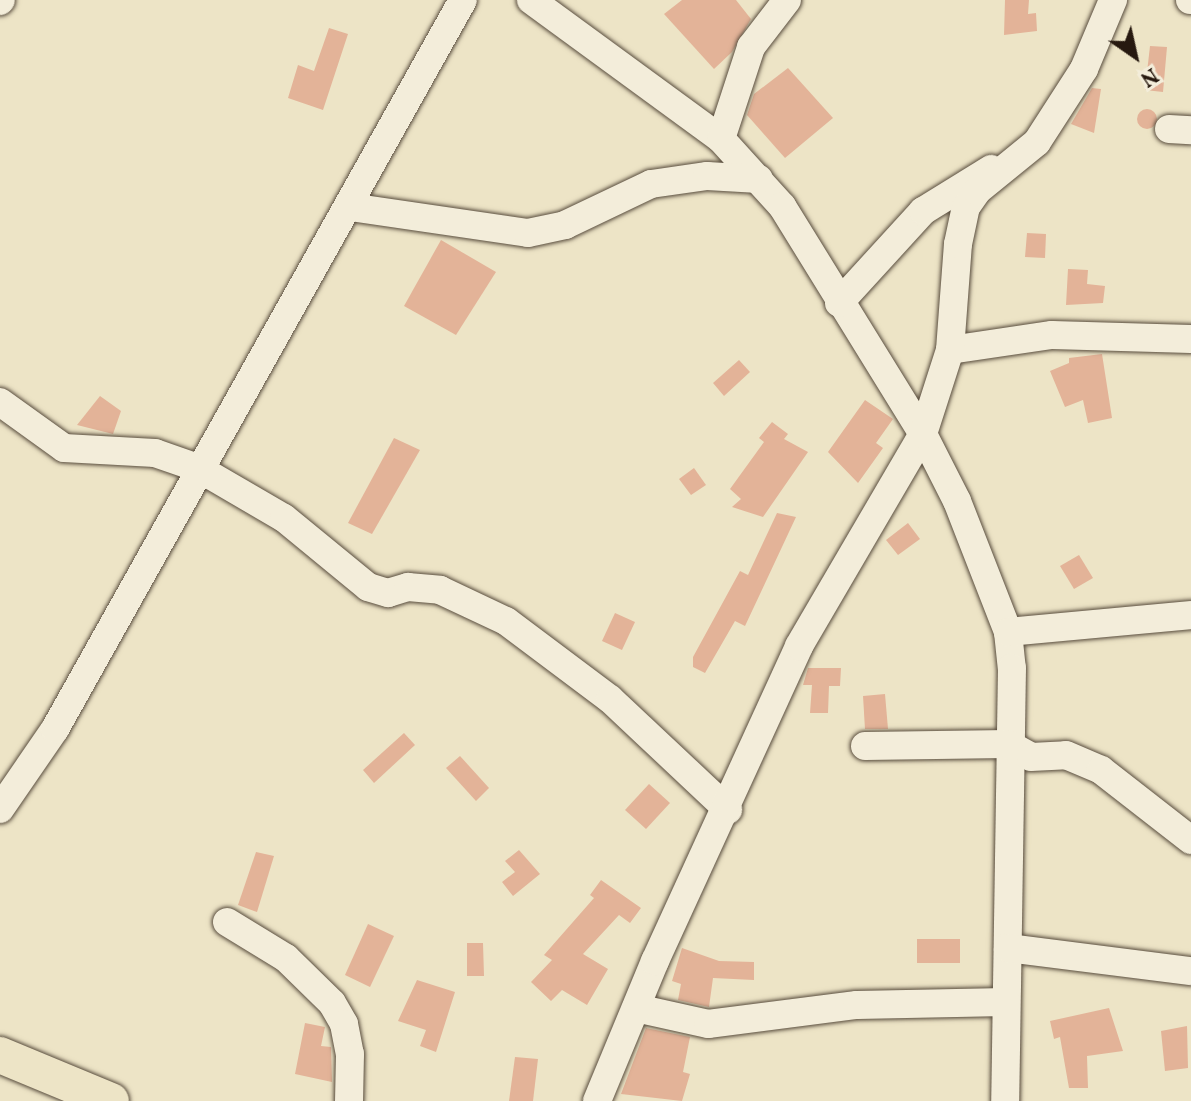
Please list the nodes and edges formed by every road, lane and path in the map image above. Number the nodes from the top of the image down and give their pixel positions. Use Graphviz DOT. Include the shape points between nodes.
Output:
graph roads {
  1 [pos="463,0"];
  2 [pos="531,0"];
  3 [pos="787,0"];
  4 [pos="1113,0"];
  5 [pos="721,139"];
  6 [pos="1011,164"];
  7 [pos="759,179"];
  8 [pos="350,207"];
  9 [pos="839,303"];
  10 [pos="1191,339"];
  11 [pos="950,350"];
  12 [pos="0,402"];
  13 [pos="923,434"];
  14 [pos="198,468"];
  15 [pos="1191,615"];
  16 [pos="1008,632"];
  17 [pos="1008,744"];
  18 [pos="865,746"];
  19 [pos="0,809"];
  20 [pos="728,810"];
  21 [pos="1191,840"];
  22 [pos="227,922"];
  23 [pos="1008,948"];
  24 [pos="1191,971"];
  25 [pos="1006,1002"];
  26 [pos="636,1008"];
  27 [pos="0,1055"];
  28 [pos="111,1101"];
  29 [pos="349,1101"];
  30 [pos="597,1101"];
  31 [pos="1005,1101"];
  1 -- 8 [label="street"];
  2 -- 5 [label="street"];
  3 -- 5 [label="street" via="751,47"];
  4 -- 6 [label="street" via="1063,104 1037,142"];
  5 -- 7 [label="street"];
  6 -- 9 [label="street" via="982,172 923,211"];
  6 -- 11 [label="street" via="966,207"];
  7 -- 8 [label="street" via="707,176 651,184 565,225 528,233"];
  7 -- 9 [label="street" via="799,231"];
  8 -- 14 [label="street"];
  9 -- 13 [label="street"];
  10 -- 11 [label="street" via="1052,335"];
  11 -- 13 [label="street"];
  12 -- 14 [label="street" via="64,448 155,453"];
  13 -- 16 [label="street" via="957,501"];
  13 -- 20 [label="street" via="826,593"];
  14 -- 19 [label="street" via="62,717"];
  14 -- 20 [label="street" via="284,518 368,587 388,593 408,587 440,590 506,621 610,699"];
  15 -- 16 [label="street"];
  16 -- 17 [label="street"];
  17 -- 18 [label="street"];
  17 -- 21 [label="street" via="1031,757 1079,758"];
  17 -- 23 [label="street"];
  20 -- 26 [label="street"];
  22 -- 29 [label="street" via="286,958 332,1003 344,1024 350,1054"];
  23 -- 24 [label="street"];
  23 -- 25 [label="street"];
  25 -- 26 [label="street" via="857,1005 708,1024"];
  25 -- 31 [label="street"];
  26 -- 30 [label="street"];
  27 -- 28 [label="main road"];
}
